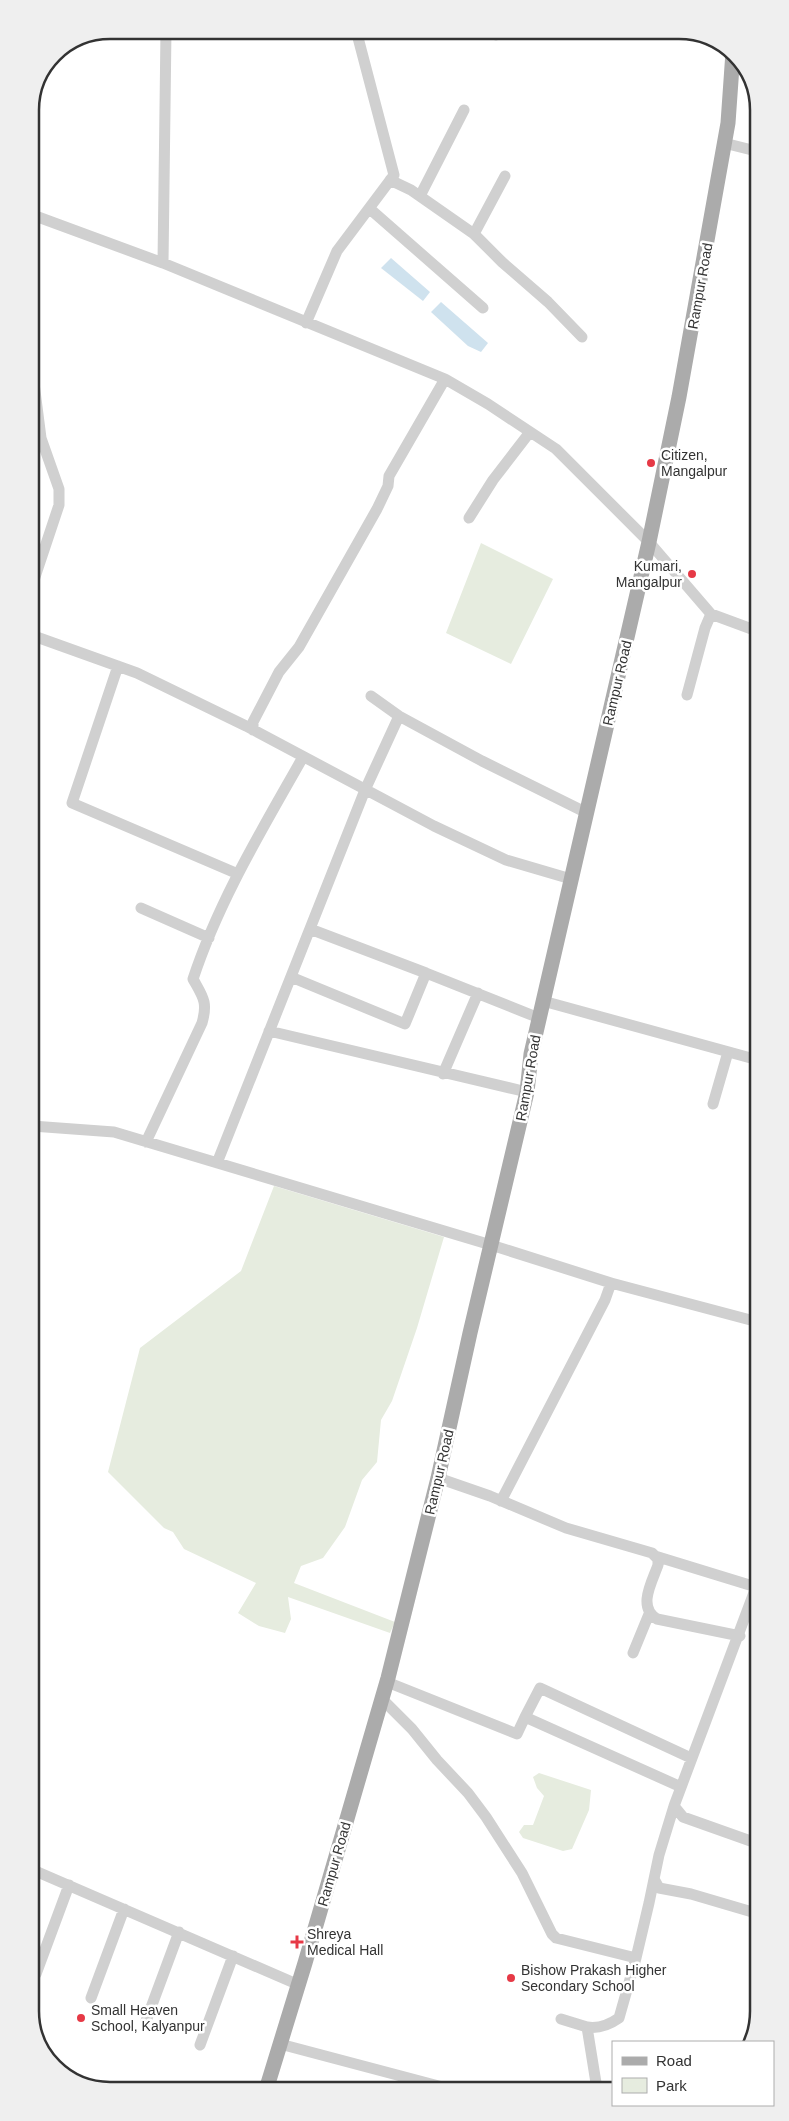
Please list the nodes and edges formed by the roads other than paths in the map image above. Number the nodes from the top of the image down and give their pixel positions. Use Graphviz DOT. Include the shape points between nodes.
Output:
graph roads {
  1 [pos="166,39"];
  2 [pos="358,39"];
  3 [pos="732,62"];
  4 [pos="464,110"];
  5 [pos="724,143"];
  6 [pos="750,150"];
  7 [pos="505,176"];
  8 [pos="390,180"];
  9 [pos="420,196"];
  10 [pos="370,209"];
  11 [pos="39,217"];
  12 [pos="474,234"];
  13 [pos="162,263"];
  14 [pos="483,308"];
  15 [pos="306,323"];
  16 [pos="582,337"];
  17 [pos="445,379"];
  18 [pos="39,422"];
  19 [pos="530,432"];
  20 [pos="469,518"];
  21 [pos="649,542"];
  22 [pos="39,563"];
  23 [pos="711,614"];
  24 [pos="750,629"];
  25 [pos="39,638"];
  26 [pos="118,666"];
  27 [pos="687,695"];
  28 [pos="370,696"];
  29 [pos="399,716"];
  30 [pos="253,730"];
  31 [pos="303,757"];
  32 [pos="365,790"];
  33 [pos="587,813"];
  34 [pos="238,874"];
  35 [pos="571,879"];
  36 [pos="140,908"];
  37 [pos="310,929"];
  38 [pos="209,938"];
  39 [pos="426,973"];
  40 [pos="291,976"];
  41 [pos="478,993"];
  42 [pos="543,1000"];
  43 [pos="539,1018"];
  44 [pos="269,1031"];
  45 [pos="728,1052"];
  46 [pos="750,1058"];
  47 [pos="443,1074"];
  48 [pos="527,1092"];
  49 [pos="713,1104"];
  50 [pos="39,1127"];
  51 [pos="146,1142"];
  52 [pos="217,1163"];
  53 [pos="492,1245"];
  54 [pos="611,1283"];
  55 [pos="750,1320"];
  56 [pos="438,1478"];
  57 [pos="501,1501"];
  58 [pos="655,1556"];
  59 [pos="750,1582"];
  60 [pos="750,1605"];
  61 [pos="649,1614"];
  62 [pos="740,1636"];
  63 [pos="633,1653"];
  64 [pos="387,1682"];
  65 [pos="382,1699"];
  66 [pos="525,1717"];
  67 [pos="691,1758"];
  68 [pos="681,1787"];
  69 [pos="674,1806"];
  70 [pos="750,1841"];
  71 [pos="39,1872"];
  72 [pos="654,1879"];
  73 [pos="69,1885"];
  74 [pos="669,1890"];
  75 [pos="649,1904"];
  76 [pos="124,1908"];
  77 [pos="750,1911"];
  78 [pos="179,1932"];
  79 [pos="233,1956"];
  80 [pos="636,1958"];
  81 [pos="39,1966"];
  82 [pos="299,1985"];
  83 [pos="91,1998"];
  84 [pos="561,2019"];
  85 [pos="146,2021"];
  86 [pos="587,2027"];
  87 [pos="280,2044"];
  88 [pos="200,2045"];
  89 [pos="268,2082"];
  90 [pos="408,2082"];
  91 [pos="595,2082"];
  1 -- 13 [label="street"];
  2 -- 8 [label="street" via="394,175"];
  3 -- 5 [label="main road, Rampur Road"];
  4 -- 9 [label="street"];
  5 -- 6 [label="street"];
  5 -- 21 [label="main road, Rampur Road" via="691,338"];
  7 -- 12 [label="street"];
  8 -- 9 [label="street"];
  8 -- 10 [label="street"];
  9 -- 12 [label="street"];
  10 -- 14 [label="street"];
  10 -- 15 [label="street" via="337,251"];
  11 -- 13 [label="street"];
  12 -- 16 [label="street"];
  13 -- 15 [label="street"];
  15 -- 17 [label="street"];
  17 -- 19 [label="street"];
  17 -- 30 [label="street" via="389,476 377,509 299,647 279,672 253,722"];
  18 -- 22 [label="street" via="41,438 59,489 58,505"];
  19 -- 20 [label="street"];
  19 -- 21 [label="street" via="556,449"];
  21 -- 23 [label="street"];
  21 -- 33 [label="main road, Rampur Road"];
  23 -- 24 [label="street"];
  23 -- 27 [label="street"];
  25 -- 26 [label="street"];
  26 -- 30 [label="street"];
  26 -- 34 [label="street" via="72,802"];
  28 -- 29 [label="street"];
  29 -- 32 [label="street"];
  29 -- 33 [label="street" via="482,762"];
  30 -- 31 [label="street"];
  31 -- 32 [label="street"];
  31 -- 34 [label="street"];
  32 -- 35 [label="street" via="506,860"];
  32 -- 37 [label="street"];
  33 -- 35 [label="main road, Rampur Road"];
  34 -- 38 [label="street"];
  35 -- 42 [label="main road, Rampur Road"];
  36 -- 38 [label="street"];
  37 -- 39 [label="street"];
  37 -- 40 [label="street"];
  38 -- 51 [label="street" via="193,979 205,1002 202,1023"];
  39 -- 40 [label="street" via="405,1024"];
  39 -- 41 [label="street"];
  40 -- 44 [label="street"];
  41 -- 43 [label="street"];
  41 -- 47 [label="street"];
  42 -- 43 [label="main road, Rampur Road"];
  42 -- 45 [label="street"];
  43 -- 48 [label="main road, Rampur Road"];
  44 -- 47 [label="street"];
  44 -- 52 [label="street"];
  45 -- 46 [label="street"];
  45 -- 49 [label="street"];
  47 -- 48 [label="street"];
  48 -- 53 [label="main road, Rampur Road"];
  50 -- 51 [label="street" via="114,1132"];
  51 -- 52 [label="street"];
  52 -- 53 [label="street"];
  53 -- 54 [label="street"];
  53 -- 56 [label="main road, Rampur Road"];
  54 -- 55 [label="street"];
  54 -- 57 [label="street"];
  56 -- 57 [label="street"];
  56 -- 64 [label="main road, Rampur Road"];
  57 -- 58 [label="street" via="566,1528"];
  58 -- 59 [label="street"];
  58 -- 61 [label="street" via="658,1565 646,1604"];
  60 -- 62 [label="street"];
  61 -- 62 [label="street" via="657,1619"];
  61 -- 63 [label="street"];
  62 -- 67 [label="street"];
  64 -- 65 [label="main road, Rampur Road"];
  64 -- 66 [label="street" via="517,1734"];
  65 -- 80 [label="street" via="412,1729 486,1817 522,1873 552,1934 556,1938"];
  65 -- 82 [label="main road, Rampur Road"];
  66 -- 67 [label="street" via="540,1688"];
  66 -- 68 [label="street"];
  67 -- 68 [label="street"];
  68 -- 69 [label="street"];
  69 -- 70 [label="street" via="683,1817"];
  69 -- 72 [label="street"];
  71 -- 73 [label="street"];
  72 -- 74 [label="street" via="659,1888"];
  72 -- 75 [label="street"];
  73 -- 76 [label="street"];
  73 -- 81 [label="street"];
  74 -- 75 [label="street" via="658,1893"];
  74 -- 77 [label="street"];
  75 -- 80 [label="street"];
  76 -- 78 [label="street"];
  76 -- 83 [label="street"];
  78 -- 79 [label="street"];
  78 -- 85 [label="street"];
  79 -- 82 [label="street"];
  79 -- 88 [label="street"];
  80 -- 86 [label="street" via="619,2018 611,2024"];
  82 -- 87 [label="main road, Rampur Road"];
  84 -- 86 [label="street"];
  86 -- 91 [label="street"];
  87 -- 89 [label="main road, Rampur Road"];
  87 -- 90 [label="street"];
}
